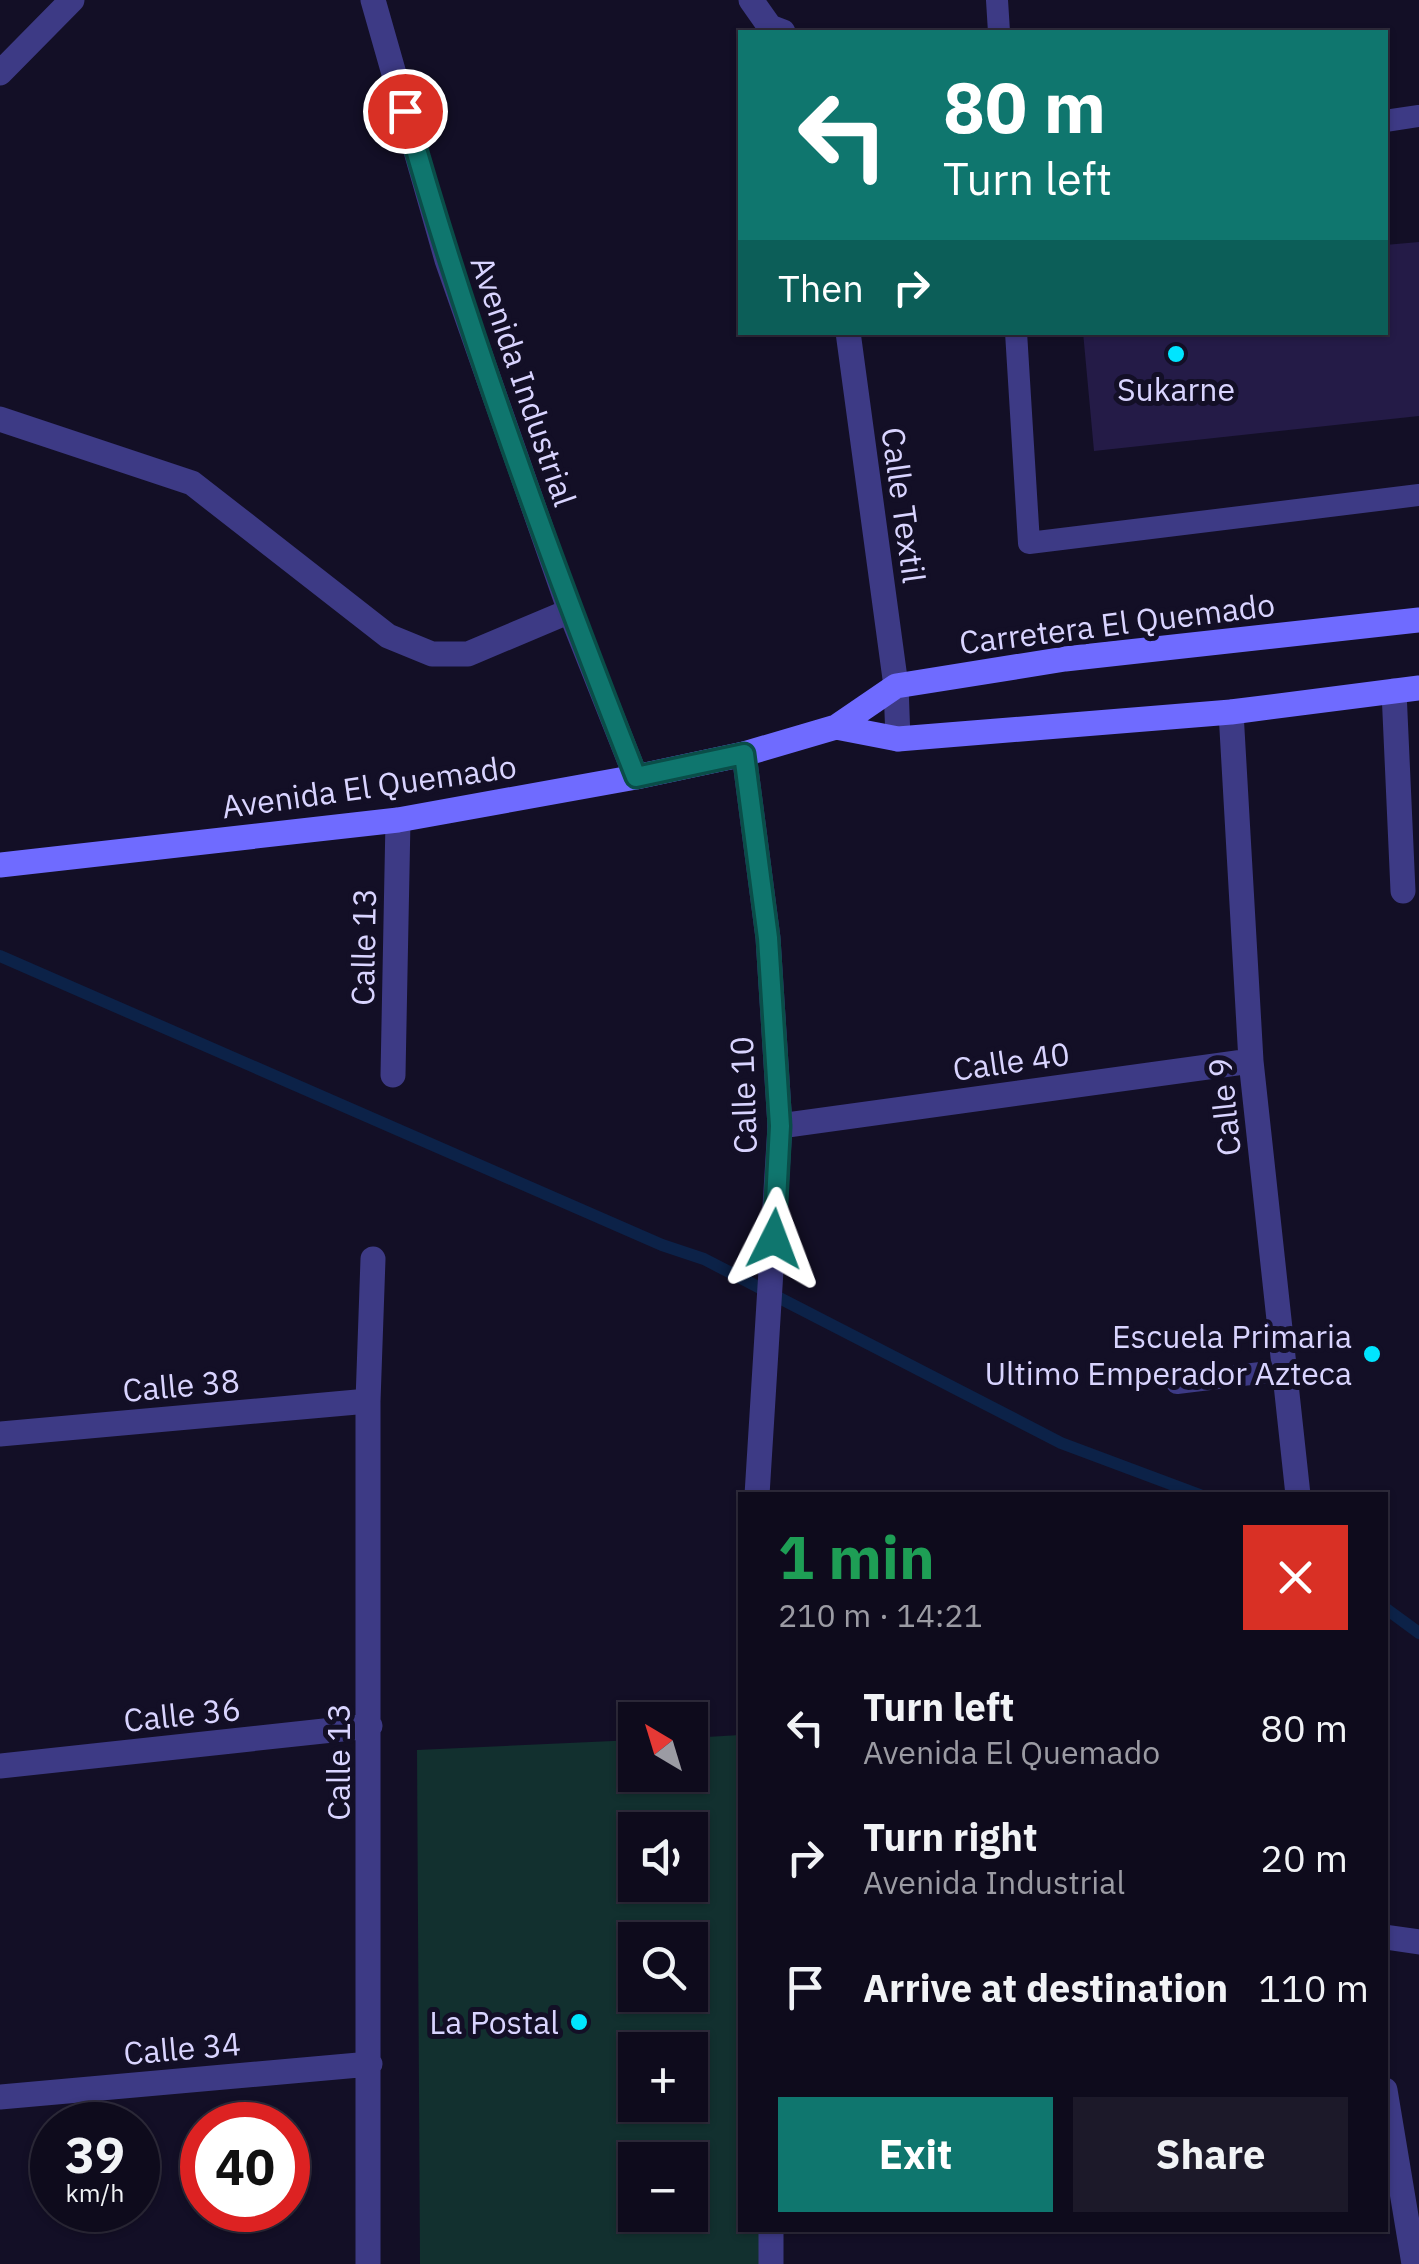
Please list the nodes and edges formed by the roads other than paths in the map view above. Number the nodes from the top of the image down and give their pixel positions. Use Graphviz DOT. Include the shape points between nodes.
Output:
graph roads {
  1 [pos="72,0"];
  2 [pos="373,0"];
  3 [pos="751,0"];
  4 [pos="997,0"];
  5 [pos="778,30"];
  6 [pos="999,30"];
  7 [pos="0,73"];
  8 [pos="1419,116"];
  9 [pos="1388,121"];
  10 [pos="848,335"];
  11 [pos="1016,335"];
  12 [pos="0,419"];
  13 [pos="1419,495"];
  14 [pos="570,610"];
  15 [pos="1419,620"];
  16 [pos="896,686"];
  17 [pos="1406,690"];
  18 [pos="1231,712"];
  19 [pos="836,727"];
  20 [pos="898,739"];
  21 [pos="744,754"];
  22 [pos="636,777"];
  23 [pos="398,820"];
  24 [pos="0,865"];
  25 [pos="1403,892"];
  26 [pos="1251,1061"];
  27 [pos="393,1075"];
  28 [pos="780,1126"];
  29 [pos="372,1259"];
  30 [pos="1284,1370"];
  31 [pos="1177,1383"];
  32 [pos="368,1401"];
  33 [pos="0,1434"];
  34 [pos="756,1492"];
  35 [pos="1298,1492"];
  36 [pos="370,1726"];
  37 [pos="0,1766"];
  38 [pos="1388,1937"];
  39 [pos="1419,1942"];
  40 [pos="370,2064"];
  41 [pos="0,2097"];
  42 [pos="1388,2112"];
  43 [pos="771,2232"];
  44 [pos="1409,2263"];
  45 [pos="368,2264"];
  46 [pos="771,2264"];
  1 -- 7 [label="street"];
  2 -- 14 [label="street, Avenida Industrial" via="447,260"];
  3 -- 5 [label="street"];
  4 -- 6 [label="lane"];
  8 -- 9 [label="lane"];
  10 -- 16 [label="street, Calle Textil"];
  11 -- 13 [label="lane" via="1029,543"];
  12 -- 14 [label="street" via="192,483 388,636 432,654 468,654"];
  14 -- 22 [label="street, Avenida Industrial"];
  15 -- 16 [label="main road, Carretera El Quemado" via="1064,659"];
  16 -- 19 [label="main road, Carretera El Quemado"];
  16 -- 20 [label="street, Calle Textil"];
  17 -- 18 [label="main road, Carretera El Quemado"];
  17 -- 25 [label="street"];
  18 -- 20 [label="main road, Carretera El Quemado"];
  18 -- 26 [label="street, Calle 9"];
  19 -- 20 [label="main road, Carretera El Quemado"];
  19 -- 21 [label="main road, Carretera El Quemado"];
  21 -- 22 [label="main road, Avenida El Quemado"];
  21 -- 28 [label="street, Calle 10" via="768,938"];
  22 -- 23 [label="main road, Avenida El Quemado"];
  23 -- 24 [label="main road, Avenida El Quemado"];
  23 -- 27 [label="street, Calle 13"];
  26 -- 28 [label="street, Calle 40"];
  26 -- 30 [label="street, Calle 9"];
  28 -- 34 [label="street, Calle 10"];
  29 -- 32 [label="street, Calle 13"];
  30 -- 31 [label="lane"];
  30 -- 35 [label="street, Calle 9"];
  32 -- 33 [label="street, Calle 38"];
  32 -- 36 [label="street, Calle 13"];
  36 -- 37 [label="street, Calle 36"];
  36 -- 40 [label="street, Calle 13"];
  38 -- 39 [label="street"];
  40 -- 41 [label="street, Calle 34"];
  40 -- 45 [label="street, Calle 13"];
  42 -- 44 [label="street"];
  43 -- 46 [label="street"];
}
